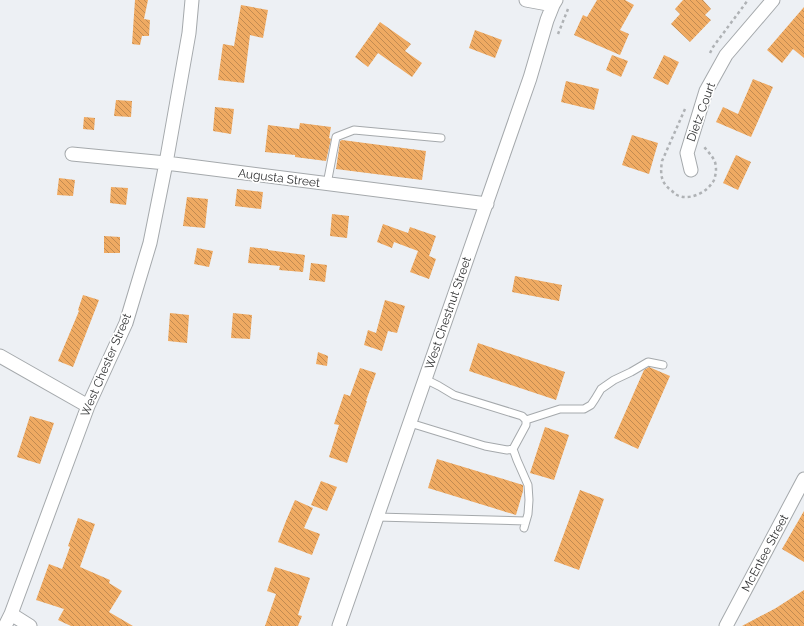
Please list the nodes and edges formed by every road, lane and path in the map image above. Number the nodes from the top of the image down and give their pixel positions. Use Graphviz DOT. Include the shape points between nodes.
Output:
graph roads {
  1 [pos="192,0"];
  2 [pos="526,0"];
  3 [pos="773,0"];
  4 [pos="555,2"];
  5 [pos="441,138"];
  6 [pos="72,154"];
  7 [pos="166,163"];
  8 [pos="691,170"];
  9 [pos="327,184"];
  10 [pos="487,204"];
  11 [pos="0,356"];
  12 [pos="663,365"];
  13 [pos="425,379"];
  14 [pos="88,406"];
  15 [pos="526,420"];
  16 [pos="410,423"];
  17 [pos="514,449"];
  18 [pos="804,479"];
  19 [pos="377,517"];
  20 [pos="6,622"];
  21 [pos="30,626"];
  22 [pos="339,626"];
  23 [pos="726,626"];
  1 -- 7 [label="street, West Chester Street" via="189,33"];
  2 -- 4 [label="street"];
  3 -- 8 [label="street, Dietz Court" via="726,55 706,91 687,153"];
  4 -- 10 [label="street, West Chestnut Street"];
  5 -- 9 [label="lane" via="354,130 342,134 336,137"];
  6 -- 7 [label="street, Augusta Street"];
  7 -- 9 [label="street, Augusta Street"];
  7 -- 14 [label="street, West Chester Street" via="150,243 126,323"];
  9 -- 10 [label="street, Augusta Street"];
  10 -- 13 [label="street, West Chestnut Street"];
  11 -- 14 [label="street"];
  12 -- 15 [label="lane" via="648,362 614,380 601,388 591,405 584,409 560,409"];
  13 -- 15 [label="lane" via="454,395 522,416"];
  13 -- 16 [label="street, West Chestnut Street"];
  14 -- 20 [label="street, West Chester Street"];
  15 -- 17 [label="lane"];
  16 -- 17 [label="lane" via="485,446"];
  16 -- 19 [label="street, West Chestnut Street"];
  17 -- 19 [label="lane" via="528,485 528,514 525,524"];
  18 -- 23 [label="street, McEntee Street"];
  19 -- 22 [label="street, West Chestnut Street"];
  20 -- 21 [label="street"];
}
